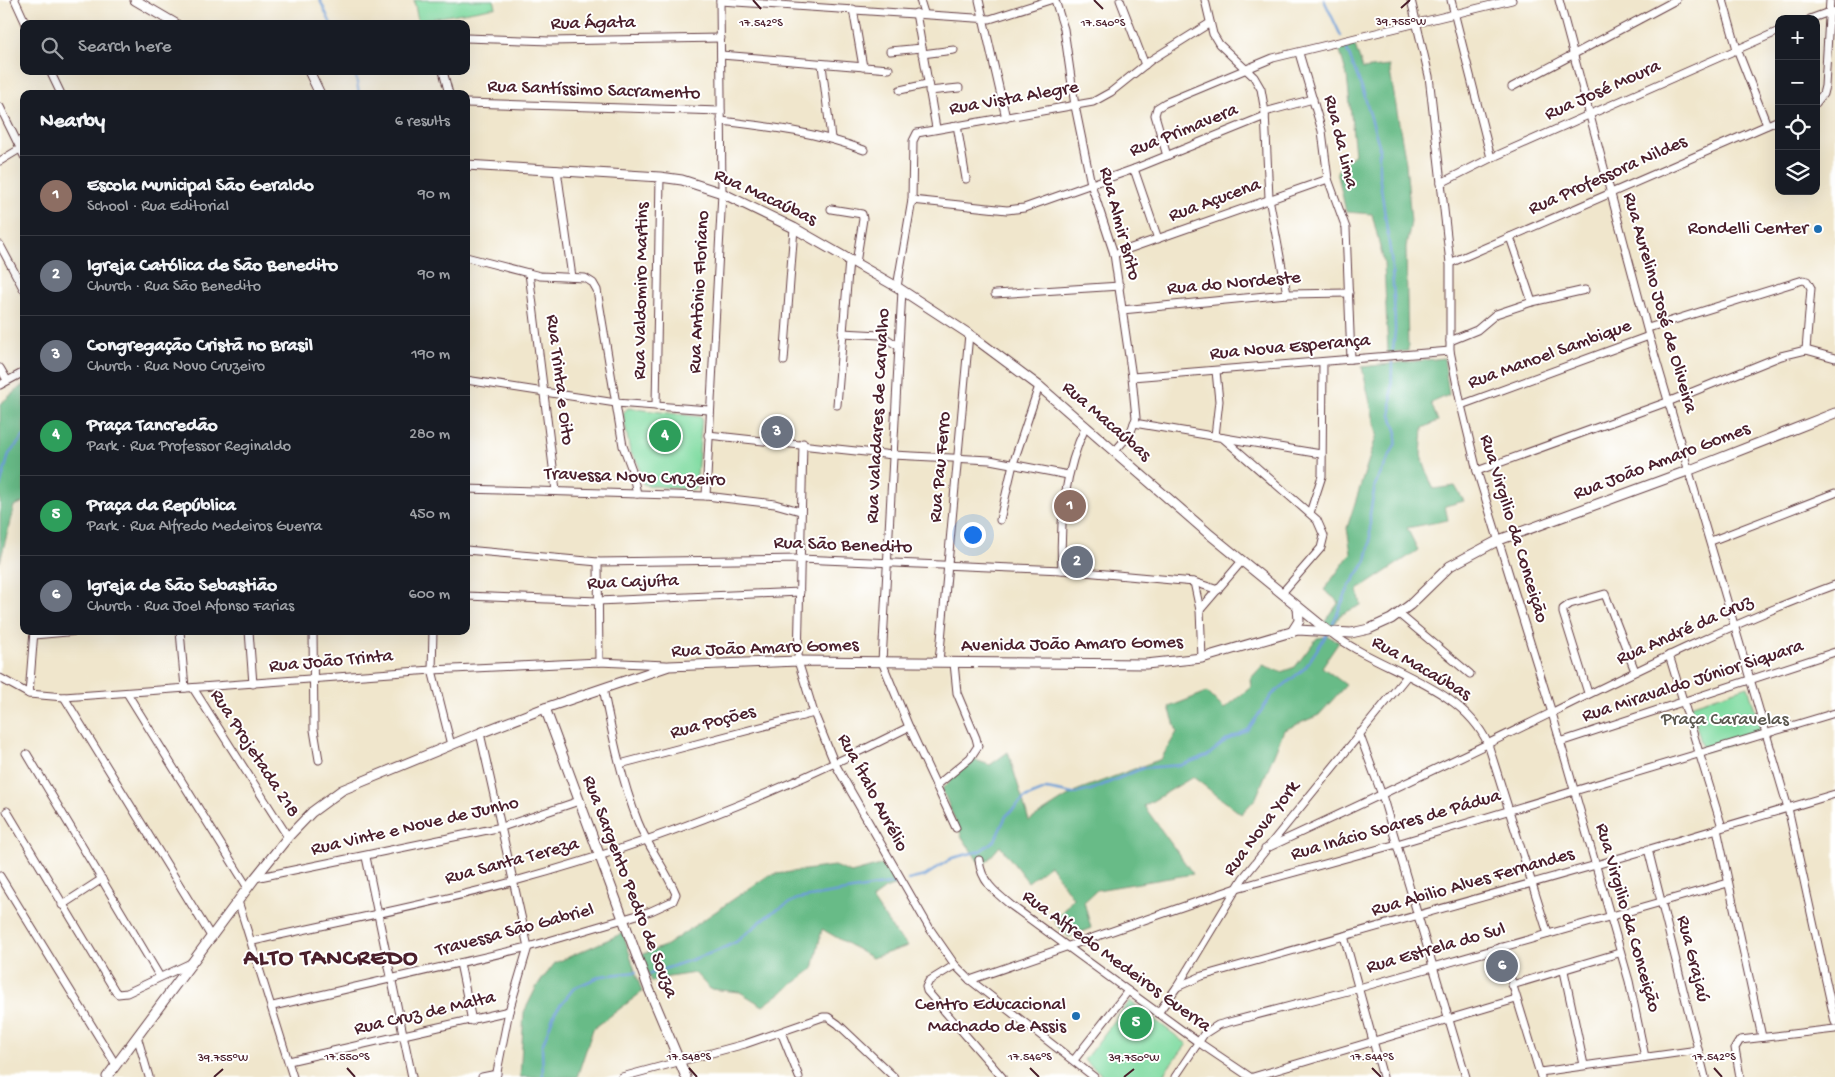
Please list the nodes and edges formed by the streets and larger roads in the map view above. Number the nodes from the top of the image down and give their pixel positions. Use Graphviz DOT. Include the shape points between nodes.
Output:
graph roads {
  1 [pos="15,0"];
  2 [pos="135,0"];
  3 [pos="858,0"];
  4 [pos="920,0"];
  5 [pos="979,0"];
  6 [pos="1050,0"];
  7 [pos="1055,0"];
  8 [pos="1120,0"];
  9 [pos="1205,0"];
  10 [pos="1411,0"];
  11 [pos="1451,0"];
  12 [pos="1512,0"];
  13 [pos="1559,0"];
  14 [pos="1676,0"];
  15 [pos="1722,0"];
  16 [pos="1830,0"];
  17 [pos="720,1"];
  18 [pos="853,9"];
  19 [pos="861,9"];
  20 [pos="1832,12"];
  21 [pos="920,13"];
  22 [pos="1454,13"];
  23 [pos="1820,16"];
  24 [pos="984,18"];
  25 [pos="24,20"];
  26 [pos="169,20"];
  27 [pos="1417,22"];
  28 [pos="1210,23"];
  29 [pos="1775,33"];
  30 [pos="470,38"];
  31 [pos="721,38"];
  32 [pos="1737,49"];
  33 [pos="954,50"];
  34 [pos="890,51"];
  35 [pos="922,51"];
  36 [pos="1299,53"];
  37 [pos="721,55"];
  38 [pos="1574,55"];
  39 [pos="822,65"];
  40 [pos="1145,65"];
  41 [pos="863,67"];
  42 [pos="889,69"];
  43 [pos="1247,70"];
  44 [pos="52,75"];
  45 [pos="311,75"];
  46 [pos="444,75"];
  47 [pos="928,88"];
  48 [pos="959,88"];
  49 [pos="1512,88"];
  50 [pos="58,90"];
  51 [pos="318,90"];
  52 [pos="448,90"];
  53 [pos="900,90"];
  54 [pos="1820,98"];
  55 [pos="1312,99"];
  56 [pos="470,103"];
  57 [pos="0,106"];
  58 [pos="1075,106"];
  59 [pos="721,112"];
  60 [pos="1265,114"];
  61 [pos="1590,115"];
  62 [pos="1006,118"];
  63 [pos="721,121"];
  64 [pos="1775,122"];
  65 [pos="957,125"];
  66 [pos="1767,125"];
  67 [pos="936,128"];
  68 [pos="920,131"];
  69 [pos="831,138"];
  70 [pos="20,145"];
  71 [pos="864,150"];
  72 [pos="20,152"];
  73 [pos="1167,156"];
  74 [pos="1491,158"];
  75 [pos="0,161"];
  76 [pos="470,164"];
  77 [pos="1134,169"];
  78 [pos="558,170"];
  79 [pos="660,177"];
  80 [pos="966,179"];
  81 [pos="1328,180"];
  82 [pos="1441,183"];
  83 [pos="1091,184"];
  84 [pos="1610,192"];
  85 [pos="722,193"];
  86 [pos="1269,198"];
  87 [pos="912,200"];
  88 [pos="831,209"];
  89 [pos="794,228"];
  90 [pos="1510,236"];
  91 [pos="1158,239"];
  92 [pos="0,245"];
  93 [pos="1114,254"];
  94 [pos="470,258"];
  95 [pos="853,261"];
  96 [pos="1450,263"];
  97 [pos="529,273"];
  98 [pos="572,277"];
  99 [pos="20,282"];
  100 [pos="1120,286"];
  101 [pos="899,288"];
  102 [pos="1586,290"];
  103 [pos="1348,293"];
  104 [pos="995,294"];
  105 [pos="1287,294"];
  106 [pos="1532,302"];
  107 [pos="1122,310"];
  108 [pos="1648,332"];
  109 [pos="842,333"];
  110 [pos="969,334"];
  111 [pos="1450,341"];
  112 [pos="898,346"];
  113 [pos="1806,350"];
  114 [pos="1450,351"];
  115 [pos="1835,358"];
  116 [pos="1351,360"];
  117 [pos="784,361"];
  118 [pos="1323,362"];
  119 [pos="0,368"];
  120 [pos="1216,370"];
  121 [pos="20,374"];
  122 [pos="1132,377"];
  123 [pos="7,380"];
  124 [pos="470,381"];
  125 [pos="0,385"];
  126 [pos="1039,386"];
  127 [pos="544,392"];
  128 [pos="1670,401"];
  129 [pos="616,403"];
  130 [pos="837,405"];
  131 [pos="1461,405"];
  132 [pos="656,406"];
  133 [pos="710,410"];
  134 [pos="1835,413"];
  135 [pos="1134,422"];
  136 [pos="1086,426"];
  137 [pos="708,435"];
  138 [pos="1215,436"];
  139 [pos="1223,438"];
  140 [pos="804,444"];
  141 [pos="1115,451"];
  142 [pos="1321,454"];
  143 [pos="893,455"];
  144 [pos="958,458"];
  145 [pos="1013,464"];
  146 [pos="1690,470"];
  147 [pos="1477,471"];
  148 [pos="1068,475"];
  149 [pos="470,489"];
  150 [pos="556,491"];
  151 [pos="1835,493"];
  152 [pos="636,494"];
  153 [pos="706,496"];
  154 [pos="800,511"];
  155 [pos="1310,513"];
  156 [pos="1000,520"];
  157 [pos="1499,540"];
  158 [pos="1711,542"];
  159 [pos="470,550"];
  160 [pos="800,559"];
  161 [pos="1242,560"];
  162 [pos="598,562"];
  163 [pos="887,564"];
  164 [pos="948,566"];
  165 [pos="1062,570"];
  166 [pos="1194,582"];
  167 [pos="1835,585"];
  168 [pos="1218,590"];
  169 [pos="800,592"];
  170 [pos="1282,593"];
  171 [pos="470,596"];
  172 [pos="598,601"];
  173 [pos="1298,607"];
  174 [pos="1200,610"];
  175 [pos="1399,614"];
  176 [pos="1736,626"];
  177 [pos="1292,632"];
  178 [pos="1330,632"];
  179 [pos="34,635"];
  180 [pos="180,635"];
  181 [pos="248,635"];
  182 [pos="313,635"];
  183 [pos="433,635"];
  184 [pos="1835,652"];
  185 [pos="1669,655"];
  186 [pos="1202,658"];
  187 [pos="798,661"];
  188 [pos="599,662"];
  189 [pos="882,662"];
  190 [pos="939,662"];
  191 [pos="954,662"];
  192 [pos="669,666"];
  193 [pos="432,670"];
  194 [pos="1635,671"];
  195 [pos="1470,674"];
  196 [pos="1407,676"];
  197 [pos="0,678"];
  198 [pos="313,679"];
  199 [pos="1751,679"];
  200 [pos="253,684"];
  201 [pos="185,688"];
  202 [pos="193,688"];
  203 [pos="603,688"];
  204 [pos="127,693"];
  205 [pos="1588,693"];
  206 [pos="29,694"];
  207 [pos="64,697"];
  208 [pos="1684,702"];
  209 [pos="545,708"];
  210 [pos="814,713"];
  211 [pos="1552,713"];
  212 [pos="1835,713"];
  213 [pos="909,726"];
  214 [pos="480,733"];
  215 [pos="1359,733"];
  216 [pos="1767,733"];
  217 [pos="1560,742"];
  218 [pos="1488,744"];
  219 [pos="451,745"];
  220 [pos="27,754"];
  221 [pos="1700,754"];
  222 [pos="319,760"];
  223 [pos="834,762"];
  224 [pos="620,764"];
  225 [pos="936,786"];
  226 [pos="1575,791"];
  227 [pos="1835,794"];
  228 [pos="1382,795"];
  229 [pos="579,801"];
  230 [pos="1788,808"];
  231 [pos="1509,810"];
  232 [pos="7,811"];
  233 [pos="502,827"];
  234 [pos="956,828"];
  235 [pos="1719,828"];
  236 [pos="288,837"];
  237 [pos="646,841"];
  238 [pos="1397,844"];
  239 [pos="1265,849"];
  240 [pos="1648,849"];
  241 [pos="599,856"];
  242 [pos="366,857"];
  243 [pos="979,860"];
  244 [pos="1596,865"];
  245 [pos="0,876"];
  246 [pos="255,878"];
  247 [pos="102,879"];
  248 [pos="513,881"];
  249 [pos="1728,882"];
  250 [pos="1532,883"];
  251 [pos="248,888"];
  252 [pos="1237,888"];
  253 [pos="238,901"];
  254 [pos="1661,902"];
  255 [pos="62,905"];
  256 [pos="378,913"];
  257 [pos="1417,915"];
  258 [pos="1609,917"];
  259 [pos="623,918"];
  260 [pos="1548,934"];
  261 [pos="1344,936"];
  262 [pos="212,938"];
  263 [pos="253,942"];
  264 [pos="1066,945"];
  265 [pos="528,947"];
  266 [pos="1501,947"];
  267 [pos="1619,953"];
  268 [pos="193,962"];
  269 [pos="460,963"];
  270 [pos="955,965"];
  271 [pos="1433,966"];
  272 [pos="1564,970"];
  273 [pos="160,977"];
  274 [pos="392,980"];
  275 [pos="970,980"];
  276 [pos="1512,985"];
  277 [pos="1177,987"];
  278 [pos="1359,988"];
  279 [pos="1128,991"];
  280 [pos="1516,999"];
  281 [pos="273,1006"];
  282 [pos="509,1011"];
  283 [pos="1158,1013"];
  284 [pos="1449,1018"];
  285 [pos="472,1021"];
  286 [pos="1835,1022"];
  287 [pos="1835,1029"];
  288 [pos="781,1032"];
  289 [pos="137,1036"];
  290 [pos="405,1036"];
  291 [pos="1762,1037"];
  292 [pos="1374,1040"];
  293 [pos="1198,1042"];
  294 [pos="1698,1050"];
  295 [pos="1645,1057"];
  296 [pos="1074,1060"];
  297 [pos="289,1061"];
  298 [pos="680,1062"];
  299 [pos="116,1065"];
  300 [pos="1584,1066"];
  301 [pos="1540,1074"];
  302 [pos="497,1075"];
  303 [pos="107,1077"];
  304 [pos="149,1077"];
  305 [pos="293,1077"];
  306 [pos="412,1077"];
  307 [pos="482,1077"];
  308 [pos="622,1077"];
  309 [pos="686,1077"];
  310 [pos="799,1077"];
  311 [pos="894,1077"];
  312 [pos="1002,1077"];
  313 [pos="1094,1077"];
  314 [pos="1175,1077"];
  315 [pos="1251,1077"];
  316 [pos="1383,1077"];
  317 [pos="1466,1077"];
  318 [pos="1705,1077"];
  319 [pos="1740,1077"];
  1 -- 25 [label="street"];
  2 -- 26 [label="street"];
  3 -- 19 [label="street"];
  4 -- 21 [label="street"];
  5 -- 24 [label="street"];
  6 -- 24 [label="street" via="1002,16"];
  7 -- 58 [label="street, Rua Almir Brito" via="1064,29"];
  8 -- 40 [label="street"];
  9 -- 28 [label="street"];
  10 -- 27 [label="street, Rua Virgilio da Conceição"];
  11 -- 22 [label="street"];
  12 -- 22 [label="street"];
  13 -- 38 [label="street, Rua Aurelino José de Oliveira"];
  14 -- 38 [label="street"];
  15 -- 32 [label="street"];
  16 -- 20 [label="street"];
  17 -- 18 [label="street"];
  17 -- 31 [label="street, Rua Antônio Floriano"];
  18 -- 19 [label="street"];
  18 -- 41 [label="street"];
  19 -- 21 [label="street"];
  20 -- 23 [label="street"];
  20 -- 54 [label="street" via="1825,86"];
  21 -- 24 [label="street"];
  21 -- 35 [label="street"];
  22 -- 27 [label="street"];
  22 -- 74 [label="street"];
  24 -- 62 [label="street"];
  27 -- 36 [label="street"];
  27 -- 82 [label="street, Rua Virgilio da Conceição" via="1429,76"];
  28 -- 40 [label="street, Rua Vista Alegre"];
  28 -- 43 [label="street" via="1219,44"];
  29 -- 32 [label="street, Rua José Moura"];
  30 -- 31 [label="street, Rua Ágata" via="550,41"];
  31 -- 37 [label="street, Rua Antônio Floriano"];
  32 -- 61 [label="street, Rua José Moura"];
  32 -- 66 [label="street"];
  33 -- 35 [label="street"];
  34 -- 35 [label="street"];
  35 -- 47 [label="street"];
  36 -- 43 [label="street" via="1273,58"];
  36 -- 55 [label="street, Rua da Lima"];
  37 -- 39 [label="street"];
  37 -- 59 [label="street, Rua Antônio Floriano"];
  38 -- 49 [label="street"];
  38 -- 61 [label="street, Rua Aurelino José de Oliveira"];
  39 -- 41 [label="street"];
  39 -- 69 [label="street"];
  40 -- 58 [label="street, Rua Vista Alegre" via="1111,92 1093,102"];
  41 -- 42 [label="street"];
  43 -- 60 [label="street" via="1261,89"];
  43 -- 73 [label="street" via="1157,108 1155,115"];
  44 -- 50 [label="street"];
  45 -- 51 [label="street"];
  46 -- 52 [label="street"];
  47 -- 48 [label="street"];
  47 -- 53 [label="street"];
  47 -- 67 [label="street"];
  55 -- 60 [label="street, Rua Primavera"];
  55 -- 81 [label="street, Rua da Lima" via="1322,131"];
  56 -- 59 [label="street, Rua Santíssimo Sacramento"];
  57 -- 70 [label="street"];
  58 -- 62 [label="street, Rua Vista Alegre"];
  58 -- 83 [label="street, Rua Almir Brito"];
  59 -- 63 [label="street, Rua Antônio Floriano"];
  60 -- 73 [label="street, Rua Primavera"];
  60 -- 86 [label="street"];
  61 -- 74 [label="street, Rua José Moura"];
  61 -- 84 [label="street, Rua Aurelino José de Oliveira"];
  62 -- 65 [label="street, Rua Vista Alegre"];
  63 -- 69 [label="street"];
  63 -- 85 [label="street, Rua Antônio Floriano"];
  64 -- 66 [label="street, Rua Professora Nildes"];
  65 -- 67 [label="street, Rua Vista Alegre"];
  65 -- 80 [label="street"];
  66 -- 84 [label="street, Rua Professora Nildes"];
  67 -- 68 [label="street, Rua Vista Alegre"];
  68 -- 87 [label="street, Rua Valadares de Carvalho" via="914,137"];
  69 -- 71 [label="street"];
  72 -- 75 [label="street"];
  73 -- 77 [label="street, Rua Primavera"];
  74 -- 82 [label="street, Rua José Moura"];
  76 -- 78 [label="street, Rua Macaúbas"];
  77 -- 83 [label="street, Rua Primavera"];
  77 -- 91 [label="street"];
  78 -- 79 [label="street, Rua Macaúbas"];
  78 -- 98 [label="street"];
  79 -- 85 [label="street, Rua Macaúbas" via="682,180"];
  79 -- 132 [label="street, Rua Valdomiro Martins"];
  81 -- 86 [label="street, Rua Açucena"];
  81 -- 103 [label="street, Rua da Lima" via="1346,228"];
  82 -- 96 [label="street, Rua Virgilio da Conceição"];
  83 -- 87 [label="street, Rua Primavera" via="1016,209"];
  83 -- 93 [label="street, Rua Almir Brito"];
  84 -- 90 [label="street, Rua Professora Nildes"];
  84 -- 108 [label="street, Rua Aurelino José de Oliveira"];
  85 -- 89 [label="street, Rua Macaúbas"];
  85 -- 133 [label="street, Rua Antônio Floriano"];
  86 -- 91 [label="street, Rua Açucena"];
  86 -- 105 [label="street"];
  87 -- 101 [label="street, Rua Valadares de Carvalho"];
  88 -- 95 [label="street" via="862,214"];
  89 -- 95 [label="street, Rua Macaúbas"];
  89 -- 117 [label="street"];
  90 -- 96 [label="street, Rua Professora Nildes"];
  90 -- 106 [label="street"];
  91 -- 93 [label="street, Rua Açucena"];
  92 -- 99 [label="street"];
  93 -- 100 [label="street, Rua Almir Brito"];
  94 -- 97 [label="street"];
  95 -- 101 [label="street, Rua Macaúbas"];
  95 -- 109 [label="street"];
  96 -- 111 [label="street, Rua Virgilio da Conceição"];
  97 -- 98 [label="street"];
  97 -- 127 [label="street, Rua Trinta e Oito"];
  98 -- 129 [label="street" via="585,278 597,290"];
  100 -- 104 [label="street"];
  100 -- 107 [label="street, Rua Almir Brito"];
  101 -- 110 [label="street, Rua Macaúbas"];
  101 -- 112 [label="street, Rua Valadares de Carvalho"];
  102 -- 106 [label="street"];
  103 -- 105 [label="street, Rua do Nordeste"];
  103 -- 116 [label="street, Rua da Lima"];
  105 -- 107 [label="street, Rua do Nordeste"];
  106 -- 111 [label="street" via="1496,314 1477,330"];
  107 -- 122 [label="street, Rua Almir Brito"];
  108 -- 113 [label="street, Rua Manoel Sambique" via="1803,280 1811,288"];
  108 -- 128 [label="street, Rua Aurelino José de Oliveira"];
  108 -- 131 [label="street, Rua Manoel Sambique"];
  109 -- 112 [label="street" via="881,336"];
  109 -- 130 [label="street"];
  110 -- 126 [label="street, Rua Macaúbas"];
  110 -- 144 [label="street, Rua Pau Ferro"];
  111 -- 114 [label="street, Rua Virgilio da Conceição"];
  112 -- 143 [label="street, Rua Valadares de Carvalho"];
  113 -- 115 [label="street"];
  113 -- 128 [label="street" via="1781,356"];
  114 -- 116 [label="street, Rua Nova Esperança"];
  114 -- 131 [label="street, Rua Virgilio da Conceição"];
  116 -- 118 [label="street, Rua Nova Esperança"];
  118 -- 120 [label="street, Rua Nova Esperança"];
  118 -- 142 [label="street"];
  119 -- 123 [label="street"];
  120 -- 122 [label="street, Rua Nova Esperança"];
  120 -- 138 [label="street" via="1219,402"];
  121 -- 123 [label="street"];
  122 -- 135 [label="street, Rua Almir Brito"];
  123 -- 125 [label="street"];
  124 -- 127 [label="street"];
  126 -- 136 [label="street, Rua Macaúbas"];
  126 -- 145 [label="street"];
  127 -- 129 [label="street"];
  127 -- 150 [label="street, Rua Trinta e Oito"];
  128 -- 146 [label="street, Rua Aurelino José de Oliveira"];
  128 -- 147 [label="street"];
  129 -- 132 [label="street"];
  129 -- 152 [label="street"];
  131 -- 147 [label="street, Rua Virgilio da Conceição"];
  132 -- 133 [label="street"];
  133 -- 137 [label="street, Rua Antônio Floriano"];
  134 -- 146 [label="street, Rua João Amaro Gomes"];
  135 -- 138 [label="street"];
  135 -- 141 [label="street, Rua Almir Brito" via="1130,434"];
  136 -- 141 [label="street, Rua Macaúbas"];
  136 -- 148 [label="street"];
  137 -- 140 [label="street"];
  137 -- 153 [label="street, Rua Antônio Floriano"];
  138 -- 139 [label="street"];
  139 -- 142 [label="street"];
  139 -- 155 [label="street"];
  140 -- 143 [label="street"];
  140 -- 154 [label="street, Rua Ítalo Aurélio"];
  141 -- 161 [label="street, Rua Macaúbas"];
  142 -- 155 [label="street" via="1321,483"];
  143 -- 144 [label="street"];
  143 -- 163 [label="street, Rua Valadares de Carvalho"];
  144 -- 145 [label="street"];
  144 -- 164 [label="street, Rua Pau Ferro"];
  145 -- 148 [label="street"];
  145 -- 156 [label="street"];
  146 -- 157 [label="street, Rua João Amaro Gomes"];
  146 -- 158 [label="street, Rua Aurelino José de Oliveira"];
  147 -- 157 [label="street, Rua Virgilio da Conceição"];
  148 -- 165 [label="street"];
  149 -- 150 [label="street, Travessa Novo Cruzeiro"];
  150 -- 152 [label="street, Travessa Novo Cruzeiro"];
  151 -- 158 [label="street"];
  152 -- 153 [label="street, Travessa Novo Cruzeiro"];
  153 -- 154 [label="street, Travessa Novo Cruzeiro" via="767,502"];
  154 -- 160 [label="street, Rua Ítalo Aurélio"];
  155 -- 170 [label="street" via="1323,530 1322,545"];
  157 -- 175 [label="street, Avenida João Amaro Gomes" via="1450,566"];
  157 -- 211 [label="street, Rua Virgilio da Conceição"];
  158 -- 176 [label="street, Rua Aurelino José de Oliveira"];
  159 -- 162 [label="street, Rua São Benedito"];
  160 -- 162 [label="street, Rua São Benedito"];
  160 -- 163 [label="street, Rua São Benedito"];
  160 -- 169 [label="street, Rua Ítalo Aurélio"];
  161 -- 168 [label="street"];
  161 -- 170 [label="street, Rua Macaúbas"];
  162 -- 172 [label="street"];
  163 -- 164 [label="street, Rua São Benedito"];
  163 -- 189 [label="street, Rua Valadares de Carvalho"];
  164 -- 165 [label="street, Rua São Benedito"];
  164 -- 190 [label="street, Rua Pau Ferro"];
  165 -- 166 [label="street, Rua São Benedito"];
  166 -- 168 [label="street, Rua São Benedito"];
  166 -- 174 [label="street"];
  167 -- 176 [label="street, Rua André da Cruz"];
  168 -- 174 [label="street"];
  169 -- 172 [label="street, Rua Cajuíta"];
  169 -- 187 [label="street, Rua Ítalo Aurélio"];
  170 -- 173 [label="street, Rua Macaúbas"];
  171 -- 172 [label="street, Rua Cajuíta"];
  172 -- 188 [label="street"];
  173 -- 177 [label="street" via="1299,621"];
  173 -- 178 [label="street, Rua Macaúbas"];
  174 -- 186 [label="street"];
  175 -- 178 [label="street, Avenida João Amaro Gomes" via="1357,633"];
  175 -- 195 [label="street, Rua Macaúbas"];
  176 -- 185 [label="street, Rua André da Cruz"];
  176 -- 199 [label="street, Rua Aurelino José de Oliveira"];
  177 -- 178 [label="street, Avenida João Amaro Gomes"];
  177 -- 186 [label="street, Avenida João Amaro Gomes"];
  178 -- 196 [label="street, Rua Macaúbas"];
  179 -- 206 [label="street"];
  180 -- 201 [label="street"];
  181 -- 200 [label="street"];
  182 -- 198 [label="street"];
  183 -- 193 [label="street"];
  184 -- 199 [label="street, Rua Miravaldo Júnior Siquara"];
  185 -- 194 [label="street, Rua André da Cruz"];
  185 -- 208 [label="street"];
  186 -- 191 [label="street, Avenida João Amaro Gomes" via="1146,664"];
  187 -- 189 [label="street, Rua João Amaro Gomes"];
  187 -- 192 [label="street, Rua João Amaro Gomes"];
  187 -- 210 [label="street, Rua Ítalo Aurélio"];
  188 -- 192 [label="street, Rua João Trinta"];
  188 -- 193 [label="street, Rua João Trinta"];
  189 -- 190 [label="street, Avenida João Amaro Gomes"];
  189 -- 213 [label="street, Rua Valadares de Carvalho"];
  190 -- 191 [label="street, Avenida João Amaro Gomes"];
  191 -- 225 [label="street" via="957,693 978,746 970,758"];
  192 -- 203 [label="street, Rua João Amaro Gomes"];
  193 -- 198 [label="street, Rua João Trinta"];
  193 -- 219 [label="street"];
  194 -- 205 [label="street, Rua André da Cruz"];
  194 -- 205 [label="street" via="1610,601 1603,593 1570,604 1563,613"];
  196 -- 215 [label="street, Rua Nova York"];
  196 -- 218 [label="street, Rua Macaúbas" via="1465,712 1476,722"];
  197 -- 206 [label="street, Rua João Trinta"];
  198 -- 200 [label="street, Rua João Trinta"];
  198 -- 222 [label="street" via="314,730"];
  199 -- 208 [label="street, Rua Miravaldo Júnior Siquara"];
  199 -- 216 [label="street, Rua Aurelino José de Oliveira"];
  200 -- 202 [label="street, Rua João Trinta"];
  201 -- 202 [label="street, Rua João Trinta"];
  201 -- 204 [label="street, Rua João Trinta"];
  202 -- 236 [label="street, Rua Projetada 218"];
  203 -- 209 [label="street, Rua João Amaro Gomes"];
  203 -- 224 [label="street"];
  204 -- 207 [label="street, Rua João Trinta"];
  204 -- 251 [label="street"];
  205 -- 211 [label="street, Rua André da Cruz"];
  206 -- 207 [label="street, Rua João Trinta"];
  207 -- 262 [label="street"];
  208 -- 217 [label="street, Rua Miravaldo Júnior Siquara"];
  208 -- 221 [label="street"];
  209 -- 214 [label="street, Rua João Amaro Gomes"];
  209 -- 229 [label="street, Rua Sargento Pedro de Souza"];
  210 -- 223 [label="street, Rua Ítalo Aurélio"];
  210 -- 224 [label="street, Rua Poções"];
  211 -- 217 [label="street, Rua Virgilio da Conceição"];
  211 -- 218 [label="street, Rua André da Cruz"];
  212 -- 216 [label="street, Rua Inácio Soares de Pádua"];
  213 -- 223 [label="street, Rua Santa Tereza"];
  213 -- 225 [label="street, Rua Valadares de Carvalho"];
  214 -- 219 [label="street"];
  214 -- 233 [label="street"];
  215 -- 228 [label="street"];
  215 -- 239 [label="street, Rua Nova York"];
  216 -- 221 [label="street, Rua Inácio Soares de Pádua"];
  216 -- 230 [label="street, Rua Aurelino José de Oliveira"];
  217 -- 226 [label="street, Rua Virgilio da Conceição"];
  218 -- 228 [label="street, Rua André da Cruz"];
  218 -- 231 [label="street, Rua Macaúbas"];
  219 -- 236 [label="street" via="342,790 312,812"];
  220 -- 247 [label="street"];
  221 -- 226 [label="street, Rua Inácio Soares de Pádua"];
  221 -- 235 [label="street"];
  223 -- 237 [label="street, Rua Santa Tereza"];
  223 -- 270 [label="street, Rua Ítalo Aurélio" via="906,890"];
  224 -- 237 [label="street"];
  225 -- 234 [label="street, Rua Valadares de Carvalho"];
  226 -- 231 [label="street, Rua Inácio Soares de Pádua"];
  226 -- 244 [label="street, Rua Virgilio da Conceição"];
  227 -- 230 [label="street, Rua Abilio Alves Fernandes"];
  228 -- 238 [label="street"];
  228 -- 239 [label="street, Rua André da Cruz"];
  229 -- 233 [label="street, Rua Vinte e Nove de Junho"];
  229 -- 241 [label="street, Rua Sargento Pedro de Souza"];
  230 -- 235 [label="street, Rua Abilio Alves Fernandes"];
  230 -- 286 [label="street, Rua Aurelino José de Oliveira"];
  231 -- 238 [label="street, Rua Inácio Soares de Pádua"];
  231 -- 250 [label="street, Rua Macaúbas"];
  232 -- 255 [label="street"];
  233 -- 242 [label="street, Rua Vinte e Nove de Junho"];
  233 -- 248 [label="street"];
  235 -- 240 [label="street, Rua Abilio Alves Fernandes"];
  235 -- 249 [label="street"];
  236 -- 246 [label="street"];
  237 -- 241 [label="street, Rua Santa Tereza"];
  237 -- 259 [label="street, Travessa São Gabriel" via="663,865 675,898 665,906"];
  238 -- 252 [label="street, Rua Inácio Soares de Pádua"];
  238 -- 257 [label="street"];
  239 -- 252 [label="street, Rua Nova York"];
  240 -- 244 [label="street, Rua Abilio Alves Fernandes"];
  240 -- 254 [label="street, Rua Grajaú"];
  241 -- 248 [label="street, Rua Santa Tereza"];
  241 -- 259 [label="street, Rua Sargento Pedro de Souza"];
  242 -- 246 [label="street, Rua Vinte e Nove de Junho"];
  242 -- 256 [label="street"];
  243 -- 264 [label="street, Rua Alfredo Medeiros Guerra" via="982,876 998,894"];
  244 -- 250 [label="street, Rua Abilio Alves Fernandes"];
  244 -- 258 [label="street, Rua Virgilio da Conceição"];
  245 -- 299 [label="street"];
  246 -- 251 [label="street"];
  247 -- 255 [label="street"];
  247 -- 273 [label="street"];
  248 -- 256 [label="street, Rua Santa Tereza"];
  248 -- 265 [label="street"];
  249 -- 254 [label="street, Rua Estrela do Sul"];
  249 -- 291 [label="street"];
  250 -- 257 [label="street, Rua Abilio Alves Fernandes"];
  250 -- 260 [label="street, Rua Macaúbas"];
  251 -- 253 [label="street"];
  252 -- 264 [label="street, Rua Inácio Soares de Pádua"];
  252 -- 277 [label="street, Rua Nova York"];
  253 -- 262 [label="street"];
  253 -- 263 [label="street"];
  254 -- 258 [label="street, Rua Estrela do Sul"];
  254 -- 294 [label="street, Rua Grajaú"];
  255 -- 273 [label="street" via="115,991 122,994"];
  256 -- 263 [label="street, Rua Santa Tereza"];
  256 -- 274 [label="street"];
  257 -- 261 [label="street, Rua Abilio Alves Fernandes"];
  257 -- 271 [label="street"];
  258 -- 260 [label="street, Rua Estrela do Sul"];
  258 -- 267 [label="street, Rua Virgilio da Conceição"];
  259 -- 265 [label="street, Travessa São Gabriel"];
  259 -- 298 [label="street, Rua Sargento Pedro de Souza"];
  260 -- 266 [label="street, Rua Estrela do Sul"];
  261 -- 277 [label="street, Rua Abilio Alves Fernandes" via="1202,976"];
  261 -- 278 [label="street"];
  262 -- 268 [label="street"];
  263 -- 281 [label="street"];
  264 -- 275 [label="street, Rua Inácio Soares de Pádua"];
  264 -- 279 [label="street, Rua Alfredo Medeiros Guerra"];
  265 -- 269 [label="street, Travessa São Gabriel"];
  265 -- 282 [label="street"];
  266 -- 271 [label="street, Rua Estrela do Sul"];
  266 -- 276 [label="street"];
  267 -- 272 [label="street"];
  267 -- 295 [label="street, Rua Virgilio da Conceição" via="1638,1015"];
  268 -- 273 [label="street"];
  268 -- 289 [label="street"];
  269 -- 274 [label="street, Travessa São Gabriel"];
  269 -- 285 [label="street"];
  270 -- 275 [label="street, Rua Ítalo Aurélio"];
  270 -- 312 [label="street" via="926,984 927,991"];
  271 -- 278 [label="street, Rua Estrela do Sul"];
  271 -- 284 [label="street"];
  272 -- 276 [label="street"];
  272 -- 300 [label="street"];
  274 -- 281 [label="street, Travessa São Gabriel"];
  274 -- 290 [label="street"];
  275 -- 296 [label="street, Rua Ítalo Aurélio"];
  276 -- 280 [label="street"];
  277 -- 283 [label="street, Rua Nova York"];
  278 -- 292 [label="street"];
  278 -- 293 [label="street, Rua Estrela do Sul" via="1218,1026"];
  279 -- 283 [label="street, Rua Alfredo Medeiros Guerra"];
  279 -- 296 [label="street"];
  280 -- 284 [label="street"];
  280 -- 301 [label="street"];
  281 -- 297 [label="street"];
  282 -- 285 [label="street, Rua Cruz de Malta"];
  282 -- 302 [label="street"];
  283 -- 293 [label="street, Rua Alfredo Medeiros Guerra"];
  284 -- 292 [label="street"];
  284 -- 317 [label="street"];
  285 -- 290 [label="street, Rua Cruz de Malta"];
  287 -- 291 [label="street"];
  288 -- 298 [label="street"];
  288 -- 310 [label="street"];
  288 -- 311 [label="street" via="828,1017"];
  289 -- 299 [label="street"];
  289 -- 304 [label="street"];
  290 -- 297 [label="street, Rua Cruz de Malta"];
  290 -- 306 [label="street"];
  291 -- 319 [label="street" via="1745,1039 1737,1044"];
  292 -- 315 [label="street"];
  292 -- 316 [label="street"];
  293 -- 314 [label="street, Rua Estrela do Sul"];
  293 -- 315 [label="street, Rua Alfredo Medeiros Guerra"];
  294 -- 295 [label="street"];
  294 -- 318 [label="street, Rua Grajaú"];
  295 -- 300 [label="street"];
  296 -- 313 [label="street, Rua Ítalo Aurélio"];
  297 -- 305 [label="street"];
  298 -- 308 [label="street"];
  298 -- 309 [label="street, Rua Sargento Pedro de Souza"];
  299 -- 303 [label="street"];
  300 -- 301 [label="street"];
  302 -- 307 [label="street"];
}
